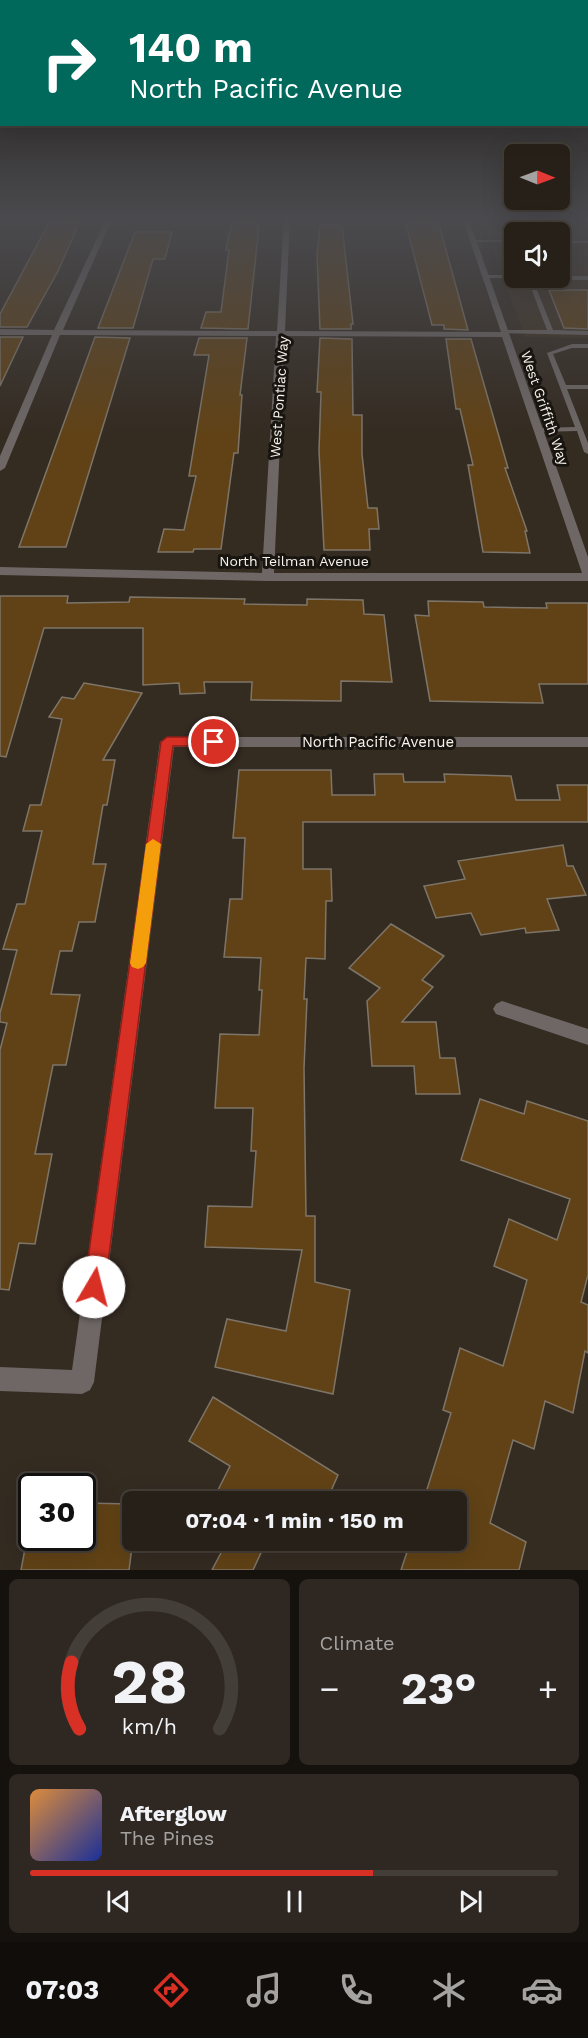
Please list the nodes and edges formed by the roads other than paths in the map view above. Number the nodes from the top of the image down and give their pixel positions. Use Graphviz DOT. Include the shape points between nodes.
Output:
graph roads {
  1 [pos="77,290"];
  2 [pos="285,290"];
  3 [pos="490,290"];
  4 [pos="535,290"];
  5 [pos="0,332"];
  6 [pos="550,332"];
  7 [pos="57,333"];
  8 [pos="505,333"];
  9 [pos="588,333"];
  10 [pos="283,334"];
  11 [pos="588,346"];
  12 [pos="563,387"];
  13 [pos="588,387"];
  14 [pos="578,429"];
  15 [pos="537,430"];
  16 [pos="588,452"];
  17 [pos="0,468"];
  18 [pos="0,571"];
  19 [pos="588,575"];
  20 [pos="268,577"];
  21 [pos="588,742"];
  22 [pos="502,1009"];
  23 [pos="588,1037"];
  24 [pos="0,1379"];
  1 -- 7 [label="street"];
  2 -- 10 [label="street, West Pontiac Way"];
  3 -- 8 [label="street, West Griffith Way"];
  4 -- 6 [label="lane"];
  5 -- 7 [label="street"];
  6 -- 8 [label="lane"];
  6 -- 9 [label="lane"];
  7 -- 10 [label="street"];
  7 -- 17 [label="street"];
  8 -- 10 [label="street"];
  8 -- 15 [label="street, West Griffith Way"];
  10 -- 20 [label="street, West Pontiac Way"];
  11 -- 12 [label="lane" via="550,353"];
  12 -- 13 [label="lane"];
  12 -- 14 [label="lane"];
  14 -- 15 [label="lane"];
  14 -- 16 [label="lane"];
  15 -- 19 [label="street, West Griffith Way"];
  18 -- 20 [label="street, North Teilman Avenue"];
  19 -- 20 [label="street, North Teilman Avenue"];
  21 -- 24 [label="street, North Pacific Avenue" via="167,742 82,1382"];
  22 -- 23 [label="street"];
}
